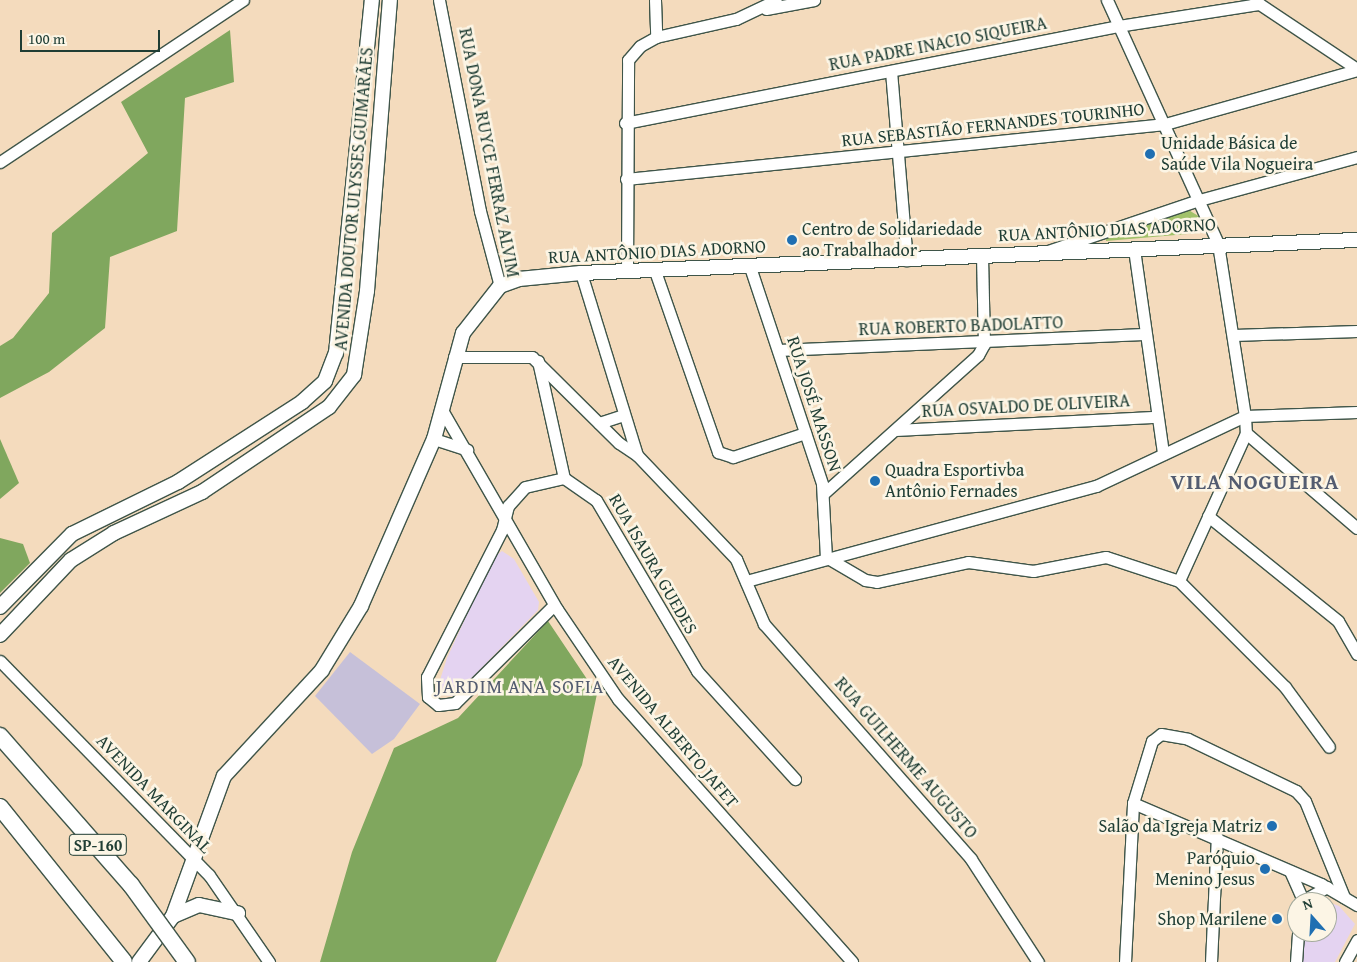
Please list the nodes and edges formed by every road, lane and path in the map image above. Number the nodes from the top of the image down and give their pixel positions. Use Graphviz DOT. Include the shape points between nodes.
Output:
graph roads {
  1 [pos="243,0"];
  2 [pos="372,0"];
  3 [pos="390,0"];
  4 [pos="439,0"];
  5 [pos="655,0"];
  6 [pos="776,0"];
  7 [pos="814,0"];
  8 [pos="1108,0"];
  9 [pos="1256,2"];
  10 [pos="762,10"];
  11 [pos="1118,26"];
  12 [pos="656,37"];
  13 [pos="1357,70"];
  14 [pos="891,71"];
  15 [pos="625,123"];
  16 [pos="1164,124"];
  17 [pos="901,154"];
  18 [pos="1357,157"];
  19 [pos="0,162"];
  20 [pos="626,179"];
  21 [pos="1199,200"];
  22 [pos="350,222"];
  23 [pos="1101,232"];
  24 [pos="1357,240"];
  25 [pos="1218,244"];
  26 [pos="1134,249"];
  27 [pos="1091,250"];
  28 [pos="1046,252"];
  29 [pos="982,255"];
  30 [pos="907,260"];
  31 [pos="750,266"];
  32 [pos="655,271"];
  33 [pos="627,272"];
  34 [pos="581,274"];
  35 [pos="500,286"];
  36 [pos="367,291"];
  37 [pos="1357,331"];
  38 [pos="1144,334"];
  39 [pos="1234,335"];
  40 [pos="984,344"];
  41 [pos="778,350"];
  42 [pos="454,357"];
  43 [pos="538,361"];
  44 [pos="442,410"];
  45 [pos="1357,412"];
  46 [pos="623,415"];
  47 [pos="1245,416"];
  48 [pos="1157,417"];
  49 [pos="599,423"];
  50 [pos="896,430"];
  51 [pos="805,433"];
  52 [pos="1246,433"];
  53 [pos="434,438"];
  54 [pos="467,450"];
  55 [pos="1163,454"];
  56 [pos="638,455"];
  57 [pos="564,478"];
  58 [pos="178,482"];
  59 [pos="823,494"];
  60 [pos="104,515"];
  61 [pos="1208,516"];
  62 [pos="505,517"];
  63 [pos="131,526"];
  64 [pos="1357,528"];
  65 [pos="826,557"];
  66 [pos="66,564"];
  67 [pos="746,581"];
  68 [pos="1179,581"];
  69 [pos="554,605"];
  70 [pos="0,607"];
  71 [pos="0,635"];
  72 [pos="1357,654"];
  73 [pos="0,661"];
  74 [pos="0,736"];
  75 [pos="1329,747"];
  76 [pos="795,779"];
  77 [pos="1133,803"];
  78 [pos="0,807"];
  79 [pos="1217,837"];
  80 [pos="194,862"];
  81 [pos="1289,870"];
  82 [pos="1327,887"];
  83 [pos="1298,892"];
  84 [pos="1317,892"];
  85 [pos="1344,897"];
  86 [pos="1357,905"];
  87 [pos="238,913"];
  88 [pos="173,916"];
  89 [pos="1357,940"];
  90 [pos="1297,942"];
  91 [pos="124,962"];
  92 [pos="138,962"];
  93 [pos="187,962"];
  94 [pos="269,962"];
  95 [pos="852,962"];
  96 [pos="1038,962"];
  97 [pos="1125,962"];
  98 [pos="1211,962"];
  99 [pos="1296,962"];
  100 [pos="1345,962"];
  1 -- 19 [label="street"];
  2 -- 22 [label="main road, AVENIDA DOUTOR ULYSSES GUIMARÃES"];
  3 -- 36 [label="main road, AVENIDA DOUTOR ULYSSES GUIMARÃES"];
  4 -- 35 [label="street, RUA DONA RUYCE FERRAZ ALVIM" via="480,210"];
  5 -- 12 [label="street"];
  6 -- 10 [label="street"];
  7 -- 10 [label="street"];
  8 -- 11 [label="street"];
  9 -- 11 [label="street, RUA PADRE INACIO SIQUEIRA"];
  9 -- 13 [label="street"];
  10 -- 12 [label="street"];
  11 -- 14 [label="street, RUA PADRE INACIO SIQUEIRA"];
  11 -- 16 [label="street"];
  12 -- 15 [label="street" via="628,60"];
  13 -- 16 [label="street, RUA SEBASTIÃO FERNANDES TOURINHO"];
  14 -- 15 [label="street, RUA PADRE INACIO SIQUEIRA"];
  14 -- 17 [label="street"];
  15 -- 20 [label="street"];
  16 -- 17 [label="street, RUA SEBASTIÃO FERNANDES TOURINHO"];
  16 -- 21 [label="street"];
  17 -- 20 [label="street, RUA SEBASTIÃO FERNANDES TOURINHO"];
  17 -- 30 [label="street"];
  18 -- 21 [label="street"];
  20 -- 33 [label="street"];
  21 -- 23 [label="street"];
  21 -- 25 [label="street"];
  22 -- 36 [label="main road" via="360,233 360,266"];
  22 -- 58 [label="main road, AVENIDA DOUTOR ULYSSES GUIMARÃES" via="336,353 325,381 302,402"];
  23 -- 27 [label="street"];
  23 -- 28 [label="street"];
  24 -- 25 [label="main road, RUA ANTÔNIO DIAS ADORNO"];
  25 -- 26 [label="main road, RUA ANTÔNIO DIAS ADORNO"];
  25 -- 39 [label="street"];
  26 -- 27 [label="main road, RUA ANTÔNIO DIAS ADORNO"];
  26 -- 38 [label="street"];
  27 -- 28 [label="main road, RUA ANTÔNIO DIAS ADORNO"];
  28 -- 29 [label="main road, RUA ANTÔNIO DIAS ADORNO"];
  29 -- 30 [label="main road, RUA ANTÔNIO DIAS ADORNO"];
  29 -- 40 [label="street"];
  30 -- 31 [label="main road, RUA ANTÔNIO DIAS ADORNO"];
  31 -- 32 [label="main road, RUA ANTÔNIO DIAS ADORNO"];
  31 -- 41 [label="street, RUA JOSÉ MASSON"];
  32 -- 33 [label="main road, RUA ANTÔNIO DIAS ADORNO"];
  32 -- 51 [label="street" via="718,452 733,456"];
  33 -- 34 [label="main road, RUA ANTÔNIO DIAS ADORNO"];
  34 -- 35 [label="main road, RUA ANTÔNIO DIAS ADORNO" via="519,279"];
  34 -- 46 [label="street"];
  35 -- 42 [label="main road, RUA DONA RUYCE FERRAZ ALVIM" via="470,319"];
  36 -- 63 [label="main road, AVENIDA DOUTOR ULYSSES GUIMARÃES" via="358,366 329,408 202,492"];
  37 -- 39 [label="street"];
  38 -- 40 [label="street, RUA ROBERTO BADOLATTO"];
  38 -- 48 [label="street"];
  39 -- 47 [label="street"];
  40 -- 41 [label="street, RUA ROBERTO BADOLATTO"];
  40 -- 50 [label="street" via="971,363"];
  41 -- 51 [label="street, RUA JOSÉ MASSON"];
  42 -- 43 [label="street" via="517,354"];
  42 -- 44 [label="main road, RUA DONA RUYCE FERRAZ ALVIM"];
  43 -- 49 [label="street, RUA GUILHERME AUGUSTO"];
  43 -- 57 [label="street"];
  44 -- 53 [label="main road, RUA DONA RUYCE FERRAZ ALVIM"];
  44 -- 54 [label="street, AVENIDA ALBERTO JAFET"];
  45 -- 47 [label="street"];
  46 -- 49 [label="street"];
  46 -- 56 [label="street"];
  47 -- 52 [label="street"];
  47 -- 55 [label="street"];
  48 -- 50 [label="street, RUA OSVALDO DE OLIVEIRA"];
  48 -- 55 [label="street"];
  49 -- 56 [label="street, RUA GUILHERME AUGUSTO"];
  50 -- 59 [label="street"];
  51 -- 59 [label="street, RUA JOSÉ MASSON"];
  52 -- 61 [label="street"];
  52 -- 64 [label="street"];
  53 -- 54 [label="street"];
  53 -- 80 [label="main road, RUA DONA RUYCE FERRAZ ALVIM" via="344,636 303,694 236,759 224,776"];
  54 -- 62 [label="street, AVENIDA ALBERTO JAFET"];
  55 -- 65 [label="street" via="1096,486"];
  56 -- 67 [label="street, RUA GUILHERME AUGUSTO" via="736,559"];
  57 -- 62 [label="street" via="525,487 508,506"];
  57 -- 76 [label="street, RUA ISAURA GUEDES" via="596,500 697,671"];
  58 -- 60 [label="main road, AVENIDA DOUTOR ULYSSES GUIMARÃES"];
  58 -- 63 [label="main road" via="166,495 126,512 124,518"];
  59 -- 65 [label="street, RUA JOSÉ MASSON"];
  60 -- 66 [label="main road" via="112,521 112,528 73,554"];
  60 -- 70 [label="main road, AVENIDA DOUTOR ULYSSES GUIMARÃES" via="54,549"];
  61 -- 68 [label="street"];
  61 -- 72 [label="street" via="1338,621"];
  62 -- 69 [label="street, AVENIDA ALBERTO JAFET"];
  62 -- 69 [label="street" via="427,677 426,692 432,701 444,706 455,704"];
  63 -- 66 [label="main road, AVENIDA DOUTOR ULYSSES GUIMARÃES"];
  65 -- 67 [label="street"];
  65 -- 68 [label="street" via="865,580 877,582 968,562 1033,571 1106,557"];
  66 -- 71 [label="main road, AVENIDA DOUTOR ULYSSES GUIMARÃES"];
  67 -- 96 [label="street, RUA GUILHERME AUGUSTO" via="764,624 971,859"];
  68 -- 75 [label="street" via="1281,682"];
  69 -- 95 [label="street, AVENIDA ALBERTO JAFET" via="618,699"];
  73 -- 80 [label="street, AVENIDA MARGINAL"];
  74 -- 93 [label="highway, SP-160, bridge" via="131,884"];
  77 -- 79 [label="street"];
  77 -- 85 [label="street" via="1152,741 1171,734 1296,790 1304,801"];
  77 -- 97 [label="street"];
  78 -- 91 [label="highway, SP-160"];
  79 -- 81 [label="street"];
  79 -- 98 [label="street"];
  80 -- 87 [label="street, AVENIDA MARGINAL"];
  80 -- 88 [label="main road, RUA DONA RUYCE FERRAZ ALVIM"];
  81 -- 82 [label="street"];
  81 -- 83 [label="street"];
  82 -- 84 [label="street"];
  82 -- 85 [label="street"];
  85 -- 86 [label="street"];
  87 -- 88 [label="main road" via="199,905"];
  87 -- 94 [label="street, AVENIDA MARGINAL"];
  88 -- 92 [label="main road, RUA DONA RUYCE FERRAZ ALVIM"];
  89 -- 100 [label="street"];
  90 -- 99 [label="street"];
}
